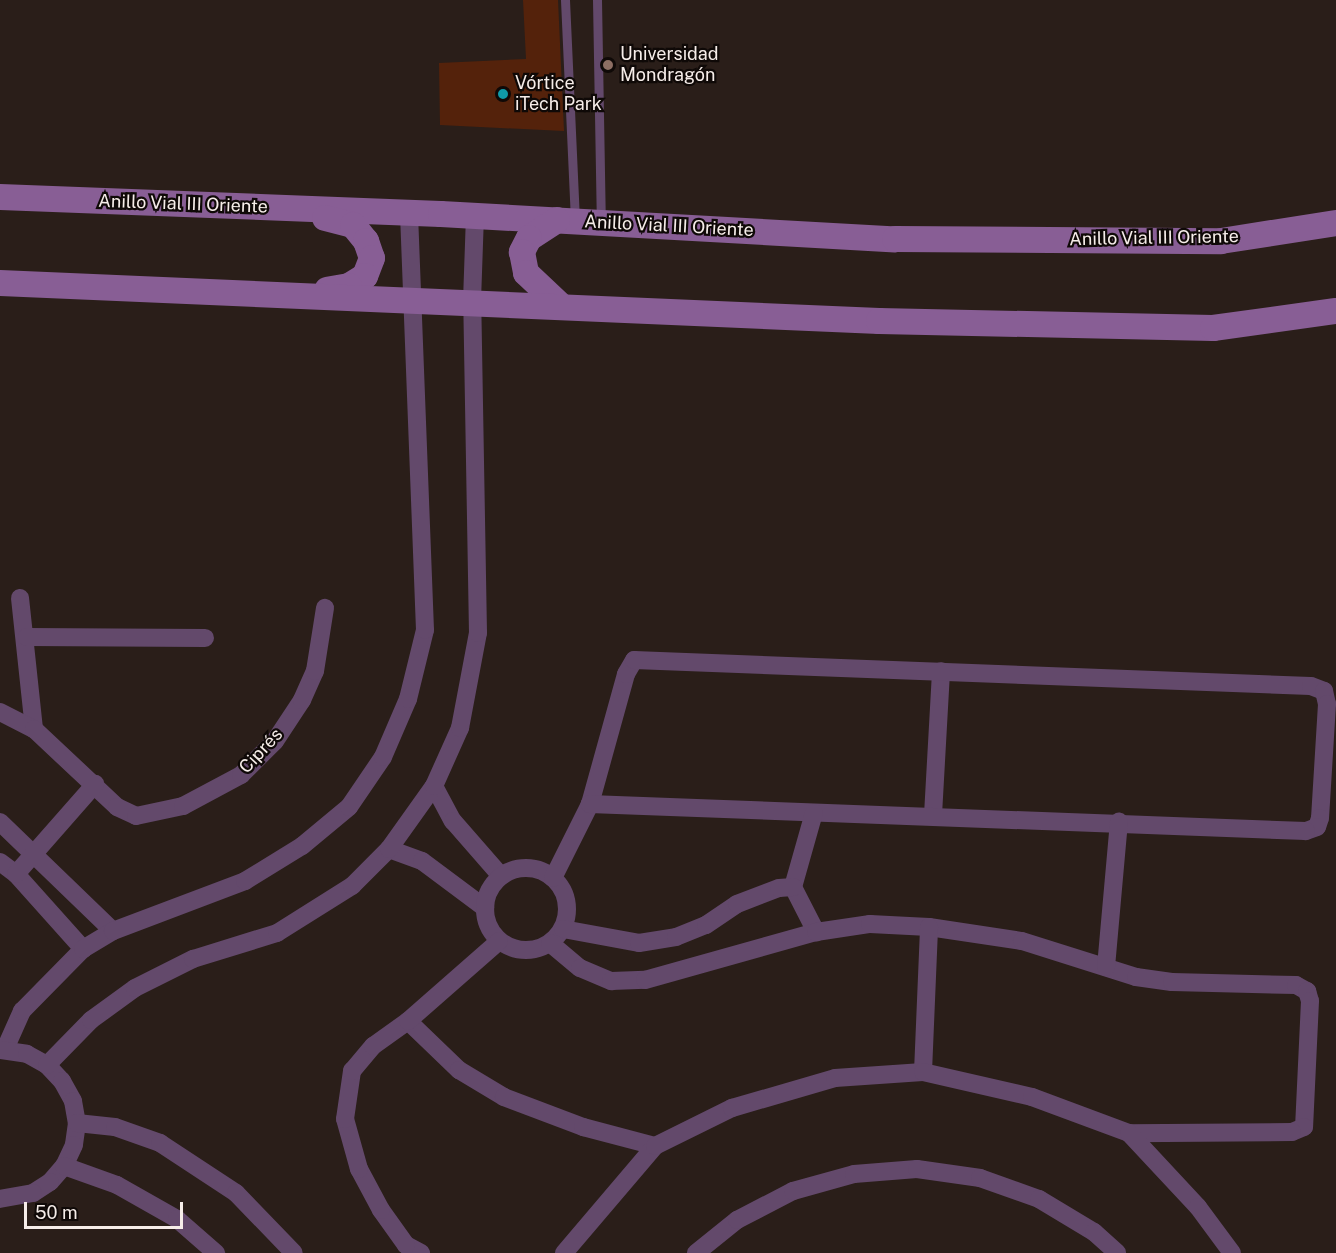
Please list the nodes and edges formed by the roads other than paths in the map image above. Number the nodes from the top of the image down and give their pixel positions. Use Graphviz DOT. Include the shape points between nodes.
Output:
graph roads {
  1 [pos="565,0"];
  2 [pos="597,0"];
  3 [pos="0,197"];
  4 [pos="289,208"];
  5 [pos="409,213"];
  6 [pos="475,216"];
  7 [pos="566,220"];
  8 [pos="601,222"];
  9 [pos="1336,223"];
  10 [pos="0,284"];
  11 [pos="297,295"];
  12 [pos="413,299"];
  13 [pos="472,301"];
  14 [pos="560,305"];
  15 [pos="1336,311"];
  16 [pos="20,598"];
  17 [pos="326,608"];
  18 [pos="27,637"];
  19 [pos="205,638"];
  20 [pos="941,671"];
  21 [pos="0,712"];
  22 [pos="34,729"];
  23 [pos="95,784"];
  24 [pos="434,786"];
  25 [pos="590,804"];
  26 [pos="814,813"];
  27 [pos="933,815"];
  28 [pos="0,822"];
  29 [pos="1119,822"];
  30 [pos="389,849"];
  31 [pos="34,852"];
  32 [pos="0,862"];
  33 [pos="16,874"];
  34 [pos="501,876"];
  35 [pos="553,878"];
  36 [pos="793,887"];
  37 [pos="78,896"];
  38 [pos="484,908"];
  39 [pos="56,916"];
  40 [pos="929,927"];
  41 [pos="563,929"];
  42 [pos="113,931"];
  43 [pos="816,932"];
  44 [pos="499,941"];
  45 [pos="550,943"];
  46 [pos="83,949"];
  47 [pos="1106,967"];
  48 [pos="408,1022"];
  49 [pos="3,1050"];
  50 [pos="47,1065"];
  51 [pos="923,1072"];
  52 [pos="76,1123"];
  53 [pos="1129,1133"];
  54 [pos="655,1146"];
  55 [pos="64,1166"];
  56 [pos="0,1199"];
  57 [pos="216,1253"];
  58 [pos="294,1253"];
  59 [pos="421,1253"];
  60 [pos="564,1253"];
  61 [pos="696,1253"];
  62 [pos="1117,1253"];
  63 [pos="1232,1253"];
  1 -- 7 [label="lane"];
  2 -- 8 [label="lane"];
  3 -- 4 [label="main road, Anillo Vial III Oriente"];
  4 -- 5 [label="main road, Anillo Vial III Oriente"];
  4 -- 11 [label="main road" via="353,225 366,241 372,258 370,269 349,286"];
  5 -- 6 [label="main road, Anillo Vial III Oriente"];
  5 -- 12 [label="street"];
  6 -- 7 [label="main road, Anillo Vial III Oriente"];
  6 -- 13 [label="street"];
  7 -- 8 [label="main road, Anillo Vial III Oriente"];
  7 -- 14 [label="main road" via="529,238 522,252 526,273"];
  8 -- 9 [label="main road, Anillo Vial III Oriente" via="895,239 1209,241"];
  10 -- 11 [label="main road"];
  11 -- 12 [label="main road"];
  12 -- 13 [label="main road"];
  12 -- 42 [label="street" via="424,630 408,699 383,756 349,807 302,846 245,881"];
  13 -- 14 [label="main road"];
  13 -- 24 [label="street" via="478,633 460,728"];
  14 -- 15 [label="main road" via="879,321 1213,328"];
  16 -- 18 [label="street"];
  17 -- 23 [label="street, Ciprés" via="315,671 302,700 275,741 241,775 183,806 136,816 117,807"];
  18 -- 19 [label="street"];
  18 -- 22 [label="street"];
  20 -- 25 [label="street" via="634,660 626,674"];
  20 -- 27 [label="street"];
  20 -- 29 [label="street" via="1311,686 1324,691 1326,715 1317,827 1306,831"];
  21 -- 22 [label="street, Ciprés"];
  22 -- 23 [label="street, Ciprés"];
  23 -- 31 [label="street"];
  24 -- 30 [label="street"];
  24 -- 34 [label="street" via="453,821"];
  25 -- 26 [label="street"];
  25 -- 35 [label="street"];
  26 -- 27 [label="street"];
  26 -- 36 [label="street"];
  27 -- 29 [label="street"];
  28 -- 31 [label="street"];
  29 -- 47 [label="street"];
  30 -- 38 [label="street" via="422,861"];
  30 -- 50 [label="street" via="352,886 276,933 193,959 135,987 91,1020"];
  31 -- 33 [label="street"];
  31 -- 37 [label="street"];
  32 -- 33 [label="street"];
  33 -- 39 [label="street"];
  34 -- 35 [label="street" via="518,868 537,869"];
  34 -- 38 [label="street" via="489,890"];
  35 -- 41 [label="street" via="564,893 567,911"];
  36 -- 41 [label="street" via="737,903 706,925 676,938 639,943"];
  36 -- 43 [label="street"];
  37 -- 39 [label="street"];
  37 -- 42 [label="street"];
  38 -- 44 [label="street" via="488,926"];
  39 -- 46 [label="street"];
  40 -- 43 [label="street" via="870,924"];
  40 -- 47 [label="street" via="1022,940"];
  40 -- 51 [label="street"];
  41 -- 45 [label="street"];
  42 -- 46 [label="street"];
  43 -- 45 [label="street" via="645,980 611,981 580,968"];
  44 -- 45 [label="street" via="515,950 533,951"];
  44 -- 48 [label="street"];
  46 -- 49 [label="street" via="22,1011"];
  47 -- 53 [label="street" via="1172,982 1296,986 1307,991 1310,1001 1304,1127 1292,1132"];
  48 -- 54 [label="street" via="459,1070 504,1097 583,1127"];
  48 -- 59 [label="street" via="373,1046 352,1071 345,1119 359,1169 381,1210 406,1245"];
  49 -- 50 [label="street" via="27,1054"];
  50 -- 52 [label="street" via="68,1091"];
  51 -- 53 [label="street" via="1032,1097"];
  51 -- 54 [label="street" via="835,1078 732,1108"];
  52 -- 55 [label="street" via="74,1145"];
  52 -- 58 [label="street" via="115,1127 160,1143 236,1193"];
  53 -- 63 [label="street" via="1198,1207"];
  54 -- 60 [label="street"];
  55 -- 56 [label="street" via="33,1193"];
  55 -- 57 [label="street" via="117,1185 177,1219"];
  61 -- 62 [label="street" via="737,1220 793,1191 854,1174 917,1169 980,1178 1040,1199 1094,1232"];
}
